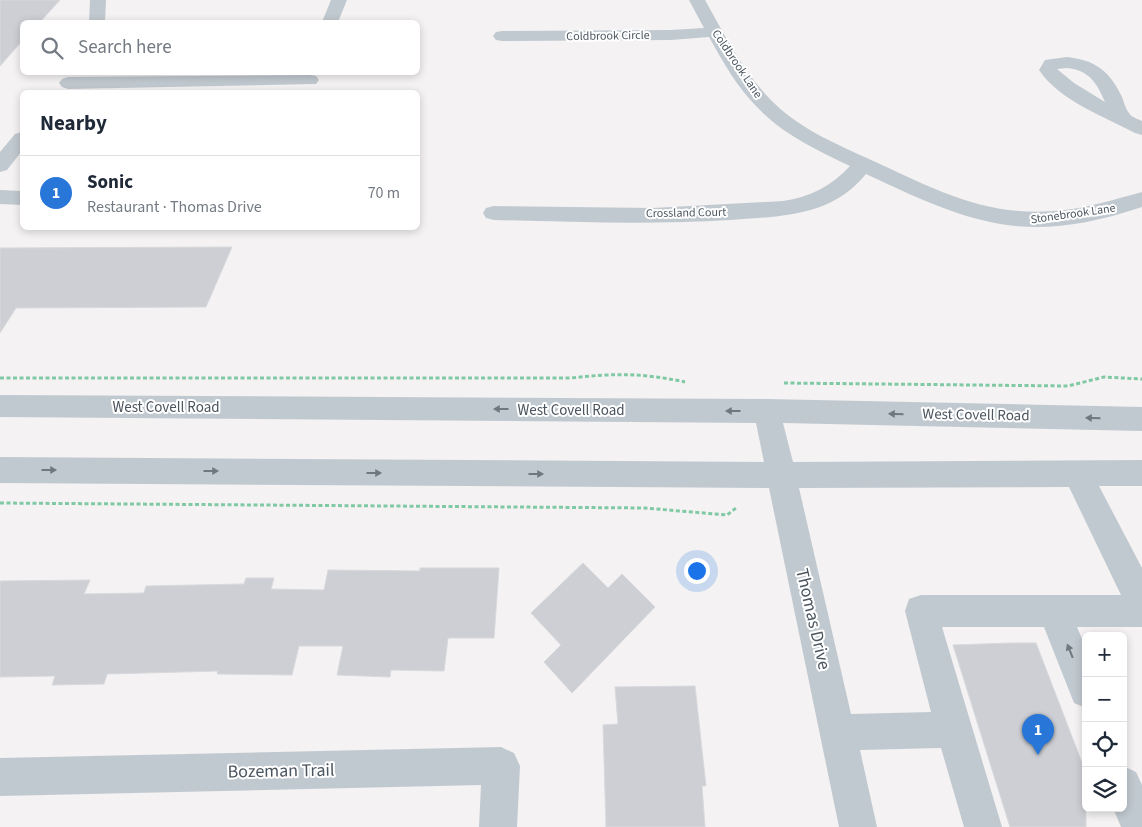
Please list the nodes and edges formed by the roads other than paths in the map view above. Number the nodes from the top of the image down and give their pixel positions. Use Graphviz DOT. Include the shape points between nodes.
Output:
graph roads {
  1 [pos="98,0"];
  2 [pos="339,0"];
  3 [pos="697,0"];
  4 [pos="97,20"];
  5 [pos="331,20"];
  6 [pos="715,32"];
  7 [pos="502,36"];
  8 [pos="309,82"];
  9 [pos="67,83"];
  10 [pos="1121,118"];
  11 [pos="1142,130"];
  12 [pos="20,140"];
  13 [pos="863,164"];
  14 [pos="0,165"];
  15 [pos="0,197"];
  16 [pos="20,198"];
  17 [pos="1142,199"];
  18 [pos="494,213"];
  19 [pos="772,397"];
  20 [pos="0,406"];
  21 [pos="1142,419"];
  22 [pos="0,470"];
  23 [pos="1077,473"];
  24 [pos="1142,473"];
  25 [pos="781,475"];
  26 [pos="1142,602"];
  27 [pos="1054,611"];
  28 [pos="1142,611"];
  29 [pos="1082,681"];
  30 [pos="954,730"];
  31 [pos="839,732"];
  32 [pos="0,777"];
  33 [pos="1127,795"];
  34 [pos="498,827"];
  35 [pos="858,827"];
  36 [pos="983,827"];
  37 [pos="1140,827"];
  1 -- 4 [label="street"];
  2 -- 5 [label="street"];
  3 -- 6 [label="street, Coldbrook Lane"];
  6 -- 7 [label="street, Coldbrook Circle"];
  6 -- 13 [label="street, Coldbrook Lane" via="751,90 765,105 819,144"];
  8 -- 9 [label="street"];
  10 -- 11 [label="street"];
  12 -- 14 [label="street"];
  13 -- 17 [label="street, Stonebrook Lane" via="940,200 986,215 1027,221 1116,209"];
  13 -- 18 [label="street, Crossland Court" via="844,186 814,201 781,208 721,213"];
  15 -- 16 [label="street"];
  19 -- 20 [label="street, West Covell Road, one-way"];
  21 -- 19 [label="street, West Covell Road, one-way"];
  19 -- 25 [label="street, Thomas Drive"];
  22 -- 25 [label="street, one-way"];
  23 -- 24 [label="street"];
  23 -- 25 [label="street"];
  23 -- 26 [label="street"];
  25 -- 31 [label="street, Thomas Drive"];
  27 -- 28 [label="street"];
  29 -- 27 [label="street, one-way"];
  27 -- 30 [label="street" via="921,611"];
  30 -- 31 [label="street"];
  30 -- 36 [label="street"];
  31 -- 35 [label="street, Thomas Drive"];
  32 -- 34 [label="street, Bozeman Trail" via="501,766"];
  33 -- 37 [label="street"];
}
